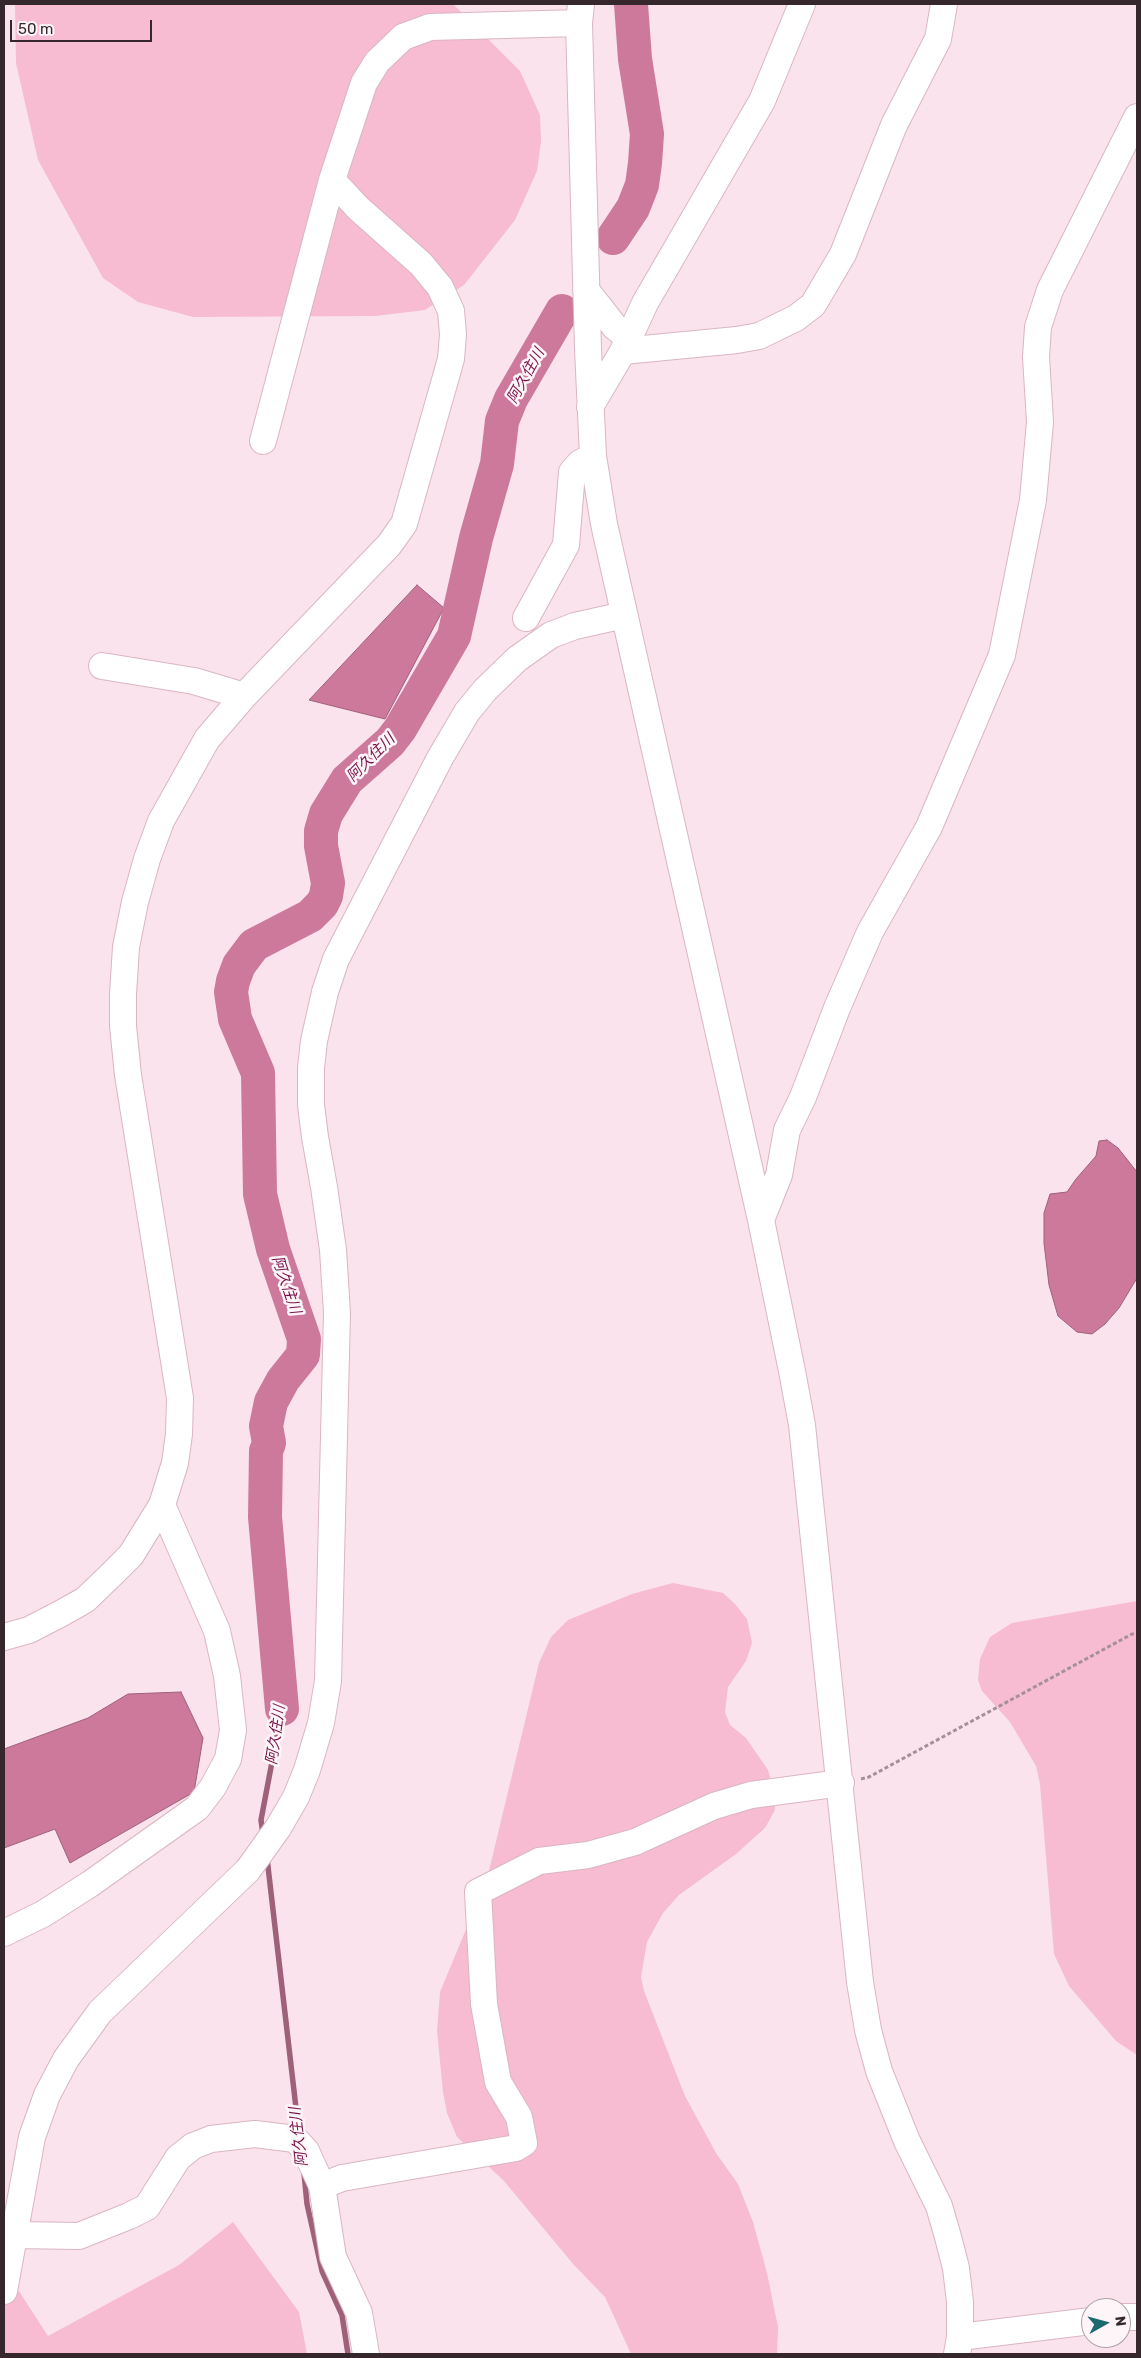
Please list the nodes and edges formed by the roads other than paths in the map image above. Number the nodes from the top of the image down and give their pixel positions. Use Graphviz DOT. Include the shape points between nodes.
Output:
graph roads {
  1 [pos="802,4"];
  2 [pos="944,4"];
  3 [pos="580,13"];
  4 [pos="1137,117"];
  5 [pos="332,180"];
  6 [pos="586,290"];
  7 [pos="646,303"];
  8 [pos="626,345"];
  9 [pos="590,406"];
  10 [pos="263,441"];
  11 [pos="593,456"];
  12 [pos="624,615"];
  13 [pos="526,618"];
  14 [pos="102,666"];
  15 [pos="244,696"];
  16 [pos="761,1220"];
  17 [pos="162,1505"];
  18 [pos="4,1637"];
  19 [pos="840,1784"];
  20 [pos="4,1933"];
  21 [pos="322,2186"];
  22 [pos="15,2235"];
  23 [pos="4,2291"];
  24 [pos="1081,2323"];
  25 [pos="958,2345"];
  26 [pos="366,2354"];
  1 -- 7 [label="street" via="762,101"];
  2 -- 8 [label="street" via="938,39 894,125 843,254 813,306 759,336 737,340"];
  3 -- 5 [label="street" via="430,27 403,37 377,62 364,83"];
  3 -- 6 [label="street"];
  4 -- 16 [label="street" via="1050,290 1038,327 1036,357 1040,422 1032,500 1002,655 929,828 866,940 787,1130 778,1175"];
  5 -- 10 [label="street"];
  5 -- 15 [label="street" via="358,208 421,264 440,287 451,311 454,334 451,359 404,524 377,558"];
  6 -- 7 [label="street" via="620,304"];
  6 -- 8 [label="street"];
  6 -- 9 [label="street"];
  7 -- 8 [label="street"];
  8 -- 9 [label="street"];
  9 -- 11 [label="street"];
  11 -- 12 [label="street"];
  11 -- 13 [label="street" via="572,472 566,545"];
  12 -- 16 [label="street"];
  12 -- 22 [label="street" via="576,626 550,636 517,659 485,690 440,758 336,959 325,992 311,1068 311,1105 332,1241 337,1313 328,1681 321,1723 296,1797 248,1870 100,2012 66,2059 47,2095 32,2137"];
  14 -- 15 [label="street" via="194,681"];
  15 -- 17 [label="street" via="207,739 161,821 134,902 126,947 122,994 128,1074 180,1398 175,1463"];
  16 -- 19 [label="street" via="802,1425"];
  17 -- 18 [label="street" via="131,1555 85,1600 29,1630"];
  17 -- 20 [label="street" via="217,1631 227,1676 233,1730 228,1759 197,1808 90,1884 43,1914"];
  19 -- 21 [label="street" via="732,1800 679,1820 635,1842 588,1855 538,1861 478,1892 484,2004 498,2082 519,2117 524,2143 516,2148 342,2178"];
  19 -- 25 [label="street" via="860,1982 868,2030 879,2072 907,2141 939,2206 956,2268"];
  21 -- 22 [label="street" via="306,2151 295,2139 255,2134 211,2139 193,2146 178,2158 146,2206 129,2216 79,2236"];
  21 -- 26 [label="street" via="333,2257 359,2313"];
  22 -- 23 [label="street"];
  24 -- 25 [label="street"];
}
